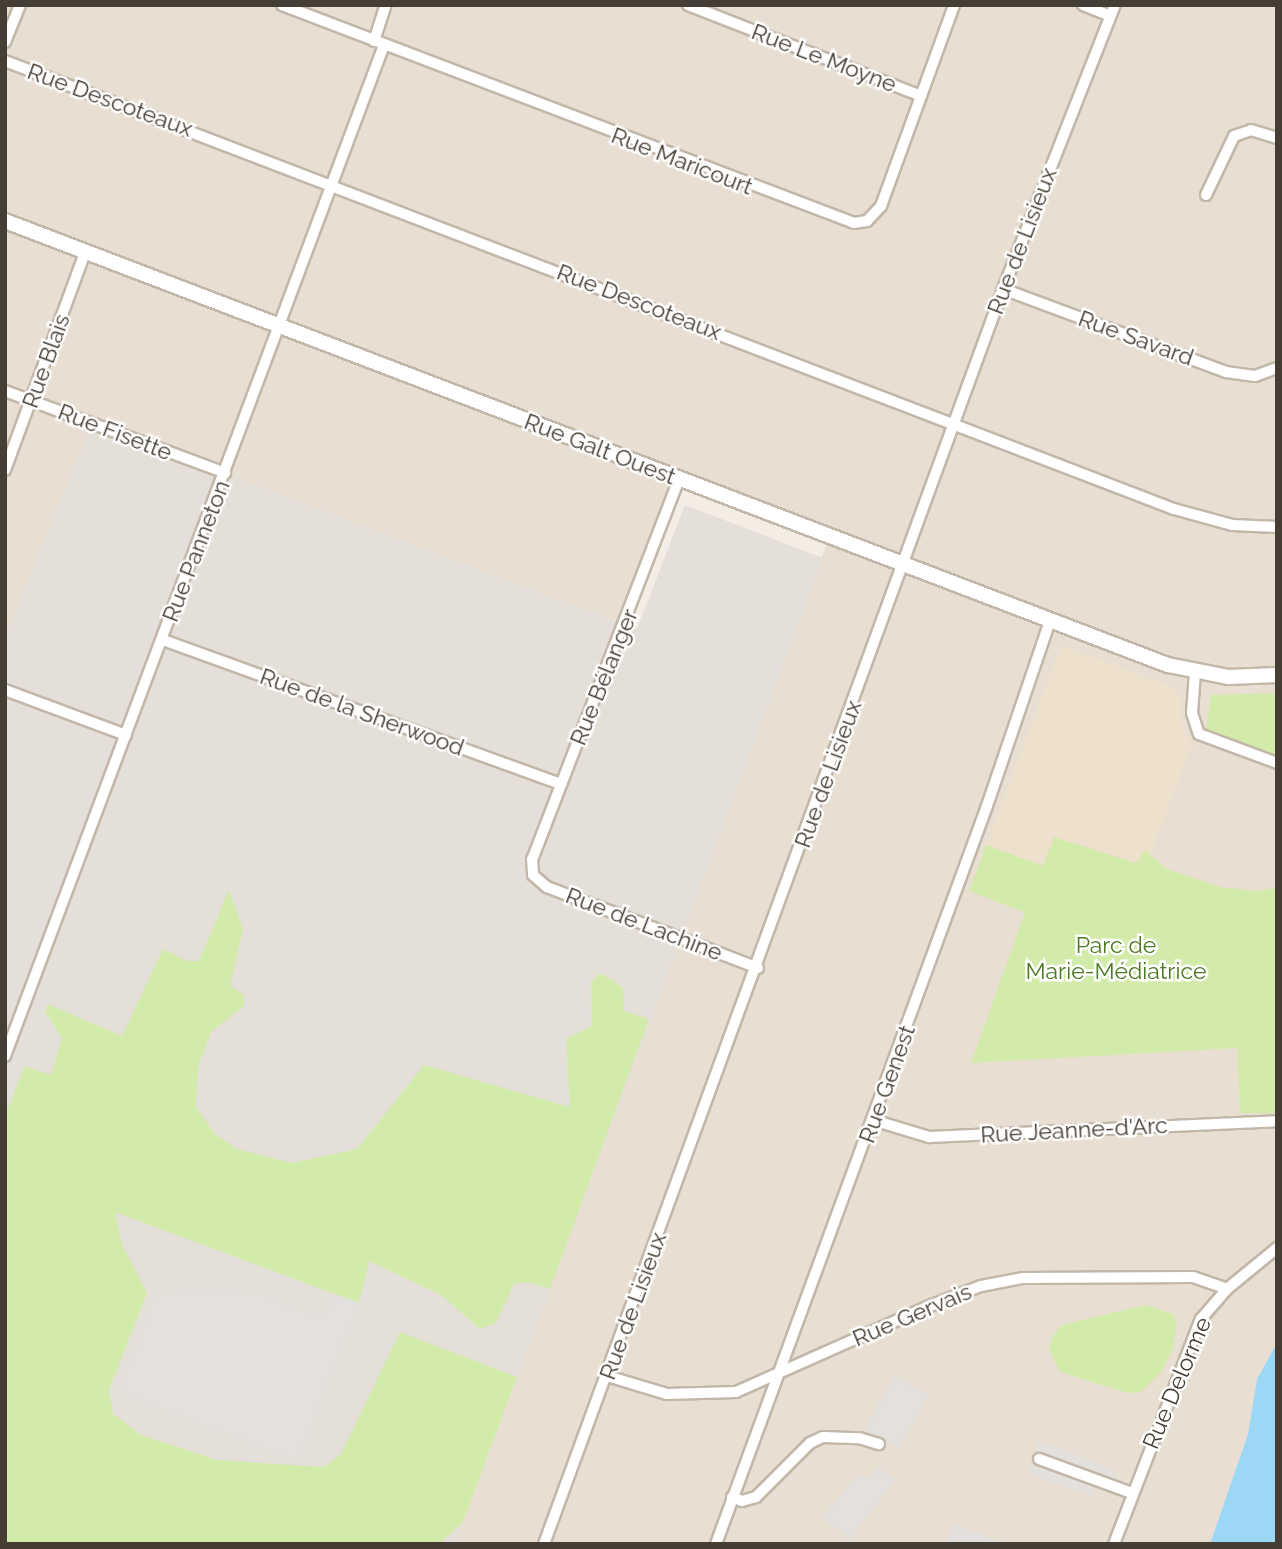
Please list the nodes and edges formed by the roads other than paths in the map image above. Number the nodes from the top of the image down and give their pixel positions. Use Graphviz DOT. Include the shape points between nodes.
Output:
graph roads {
  1 [pos="20,5"];
  2 [pos="282,5"];
  3 [pos="386,5"];
  4 [pos="688,5"];
  5 [pos="954,5"];
  6 [pos="1083,5"];
  7 [pos="1112,10"];
  8 [pos="5,42"];
  9 [pos="379,43"];
  10 [pos="5,61"];
  11 [pos="920,96"];
  12 [pos="1277,138"];
  13 [pos="334,184"];
  14 [pos="1206,195"];
  15 [pos="5,221"];
  16 [pos="85,252"];
  17 [pos="1003,289"];
  18 [pos="280,326"];
  19 [pos="1274,373"];
  20 [pos="5,391"];
  21 [pos="32,401"];
  22 [pos="953,426"];
  23 [pos="5,470"];
  24 [pos="225,473"];
  25 [pos="679,479"];
  26 [pos="1277,527"];
  27 [pos="903,567"];
  28 [pos="1050,621"];
  29 [pos="163,640"];
  30 [pos="1195,672"];
  31 [pos="1277,675"];
  32 [pos="5,690"];
  33 [pos="126,735"];
  34 [pos="1277,763"];
  35 [pos="561,784"];
  36 [pos="533,875"];
  37 [pos="758,968"];
  38 [pos="5,1056"];
  39 [pos="873,1120"];
  40 [pos="1277,1121"];
  41 [pos="1277,1248"];
  42 [pos="1227,1289"];
  43 [pos="778,1375"];
  44 [pos="607,1376"];
  45 [pos="879,1444"];
  46 [pos="1039,1459"];
  47 [pos="1132,1493"];
  48 [pos="733,1497"];
  49 [pos="544,1544"];
  50 [pos="716,1544"];
  51 [pos="1114,1544"];
  1 -- 8 [label="street"];
  2 -- 9 [label="street, Rue Maricourt"];
  3 -- 9 [label="street, Rue Panneton"];
  4 -- 11 [label="street, Rue Le Moyne"];
  5 -- 11 [label="street, Rue Maricourt"];
  6 -- 7 [label="street"];
  7 -- 17 [label="street, Rue de Lisieux"];
  9 -- 11 [label="street, Rue Maricourt" via="854,223 867,221 881,206"];
  9 -- 13 [label="street, Rue Panneton"];
  10 -- 13 [label="street, Rue Descoteaux"];
  12 -- 14 [label="street" via="1251,130 1234,136"];
  13 -- 18 [label="street, Rue Panneton"];
  13 -- 22 [label="street, Rue Descoteaux"];
  15 -- 16 [label="street, Rue Galt Ouest"];
  16 -- 18 [label="street, Rue Galt Ouest"];
  16 -- 21 [label="street, Rue Blais"];
  17 -- 19 [label="street, Rue Savard" via="1226,372"];
  17 -- 22 [label="street, Rue de Lisieux"];
  18 -- 24 [label="street, Rue Panneton"];
  18 -- 25 [label="street, Rue Galt Ouest"];
  20 -- 21 [label="street, Rue Fisette"];
  21 -- 23 [label="street, Rue Blais"];
  21 -- 24 [label="street, Rue Fisette"];
  22 -- 26 [label="street, Rue Descoteaux" via="1199,517"];
  22 -- 27 [label="street, Rue de Lisieux"];
  24 -- 29 [label="street, Rue Panneton"];
  25 -- 27 [label="street, Rue Galt Ouest"];
  25 -- 35 [label="street, Rue Bélanger"];
  27 -- 28 [label="street, Rue Galt Ouest"];
  27 -- 37 [label="street, Rue de Lisieux"];
  28 -- 30 [label="street, Rue Galt Ouest"];
  28 -- 39 [label="street, Rue Genest"];
  29 -- 33 [label="street, Rue Panneton"];
  29 -- 35 [label="street, Rue de la Sherwood"];
  30 -- 31 [label="street, Rue Galt Ouest" via="1228,677"];
  30 -- 34 [label="street" via="1192,713 1199,734"];
  32 -- 33 [label="street"];
  33 -- 38 [label="street, Rue Panneton"];
  35 -- 36 [label="street, Rue Bélanger" via="532,859"];
  36 -- 37 [label="street, Rue de Lachine" via="547,887"];
  37 -- 44 [label="street, Rue de Lisieux"];
  39 -- 40 [label="street, Rue Jeanne-d'Arc" via="929,1138"];
  39 -- 43 [label="street, Rue Genest"];
  41 -- 42 [label="street, Rue Delorme"];
  42 -- 43 [label="street, Rue Gervais" via="1193,1277 1023,1278 981,1286"];
  42 -- 47 [label="street, Rue Delorme" via="1201,1318 1187,1345"];
  43 -- 44 [label="street, Rue Gervais" via="736,1392 692,1396 655,1392"];
  43 -- 48 [label="street, Rue Genest"];
  44 -- 49 [label="street, Rue de Lisieux"];
  45 -- 48 [label="street" via="859,1437 822,1437 810,1443 756,1497 742,1501"];
  46 -- 47 [label="street"];
  47 -- 51 [label="street, Rue Delorme"];
  48 -- 50 [label="street, Rue Genest"];
}
